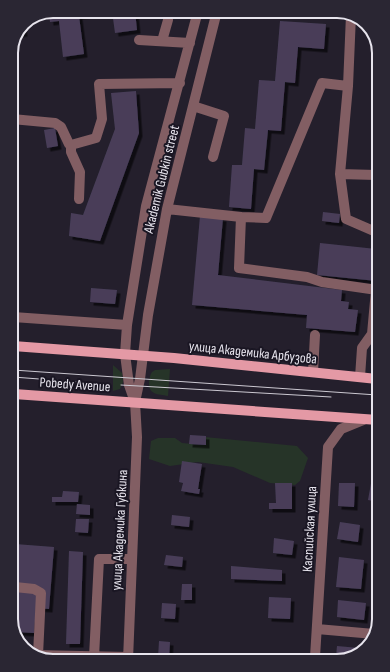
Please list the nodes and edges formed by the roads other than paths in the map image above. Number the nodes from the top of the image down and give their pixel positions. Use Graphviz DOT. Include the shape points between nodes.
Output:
graph roads {
  1 [pos="168,18"];
  2 [pos="196,18"];
  3 [pos="215,18"];
  4 [pos="351,21"];
  5 [pos="139,40"];
  6 [pos="162,41"];
  7 [pos="190,43"];
  8 [pos="180,83"];
  9 [pos="348,86"];
  10 [pos="193,106"];
  11 [pos="18,120"];
  12 [pos="71,145"];
  13 [pos="213,157"];
  14 [pos="340,174"];
  15 [pos="372,176"];
  16 [pos="78,200"];
  17 [pos="167,210"];
  18 [pos="241,217"];
  19 [pos="372,230"];
  20 [pos="372,289"];
  21 [pos="18,317"];
  22 [pos="127,325"];
  23 [pos="372,334"];
  24 [pos="315,335"];
  25 [pos="18,346"];
  26 [pos="125,354"];
  27 [pos="143,355"];
  28 [pos="313,372"];
  29 [pos="360,377"];
  30 [pos="372,378"];
  31 [pos="18,394"];
  32 [pos="135,402"];
  33 [pos="363,420"];
  34 [pos="372,420"];
  35 [pos="131,559"];
  36 [pos="18,587"];
  37 [pos="317,629"];
  38 [pos="368,633"];
  39 [pos="36,649"];
  40 [pos="94,654"];
  41 [pos="128,654"];
  42 [pos="315,654"];
  1 -- 6 [label="street"];
  2 -- 7 [label="street"];
  3 -- 10 [label="street, Akademik Gubkin street"];
  4 -- 9 [label="street"];
  5 -- 6 [label="street"];
  6 -- 7 [label="street"];
  7 -- 8 [label="street"];
  8 -- 12 [label="street" via="99,84 102,120 96,138"];
  8 -- 22 [label="street, Akademik Gubkin street" via="146,206"];
  9 -- 14 [label="street"];
  9 -- 18 [label="street" via="322,83 266,218"];
  10 -- 13 [label="street" via="224,116"];
  10 -- 17 [label="street, Akademik Gubkin street"];
  11 -- 12 [label="street" via="55,123 61,127"];
  12 -- 16 [label="street" via="71,152 80,172"];
  14 -- 15 [label="street"];
  14 -- 19 [label="street" via="346,219"];
  17 -- 18 [label="street"];
  17 -- 27 [label="street, Akademik Gubkin street"];
  18 -- 20 [label="street" via="239,268"];
  21 -- 22 [label="street"];
  22 -- 26 [label="street, Akademik Gubkin street"];
  23 -- 29 [label="street" via="362,348"];
  24 -- 28 [label="street"];
  25 -- 26 [label="main road"];
  26 -- 27 [label="main road, улица Академика Арбузова"];
  26 -- 32 [label="street, улица Академика Губкина" via="129,385"];
  27 -- 28 [label="main road, улица Академика Арбузова"];
  27 -- 32 [label="street, улица Академика Губкина"];
  28 -- 29 [label="main road, улица Академика Арбузова"];
  29 -- 30 [label="main road, улица Академика Арбузова"];
  31 -- 32 [label="main road, Pobedy Avenue"];
  32 -- 33 [label="main road"];
  32 -- 35 [label="street, улица Академика Губкина" via="137,437"];
  33 -- 34 [label="main road"];
  33 -- 37 [label="street, Каспийская улица" via="342,429 328,447"];
  35 -- 40 [label="street" via="99,559"];
  35 -- 41 [label="street, улица Академика Губкина"];
  36 -- 39 [label="street" via="34,589 41,593"];
  37 -- 38 [label="street"];
  37 -- 42 [label="street, Каспийская улица"];
}
